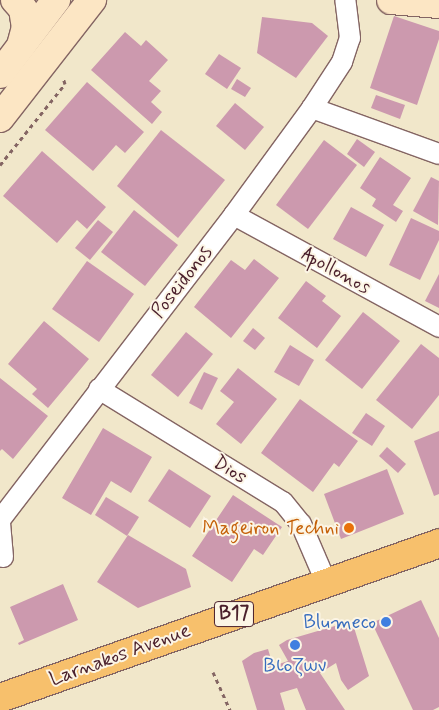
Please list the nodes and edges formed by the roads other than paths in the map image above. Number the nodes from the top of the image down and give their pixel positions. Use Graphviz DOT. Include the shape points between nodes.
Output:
graph roads {
  1 [pos="15,0"];
  2 [pos="56,0"];
  3 [pos="92,0"];
  4 [pos="346,0"];
  5 [pos="391,0"];
  6 [pos="439,4"];
  7 [pos="21,46"];
  8 [pos="0,74"];
  9 [pos="312,108"];
  10 [pos="0,118"];
  11 [pos="439,154"];
  12 [pos="234,215"];
  13 [pos="439,327"];
  14 [pos="99,389"];
  15 [pos="439,543"];
  16 [pos="3,557"];
  17 [pos="326,582"];
  18 [pos="0,698"];
  1 -- 7 [label="main road" via="23,9 26,28"];
  2 -- 7 [label="main road"];
  3 -- 10 [label="main road"];
  4 -- 9 [label="street, Poseidonos" via="350,25 348,49"];
  5 -- 6 [label="main road"];
  7 -- 8 [label="main road"];
  9 -- 11 [label="street"];
  9 -- 12 [label="street, Poseidonos"];
  12 -- 13 [label="street, Apollonos"];
  12 -- 14 [label="street, Poseidonos"];
  14 -- 16 [label="street, Poseidonos" via="0,520"];
  14 -- 17 [label="street, Dios" via="282,502 302,524"];
  15 -- 17 [label="main road, Larnakos Avenue / B17"];
  17 -- 18 [label="main road, Larnakos Avenue / B17"];
}
